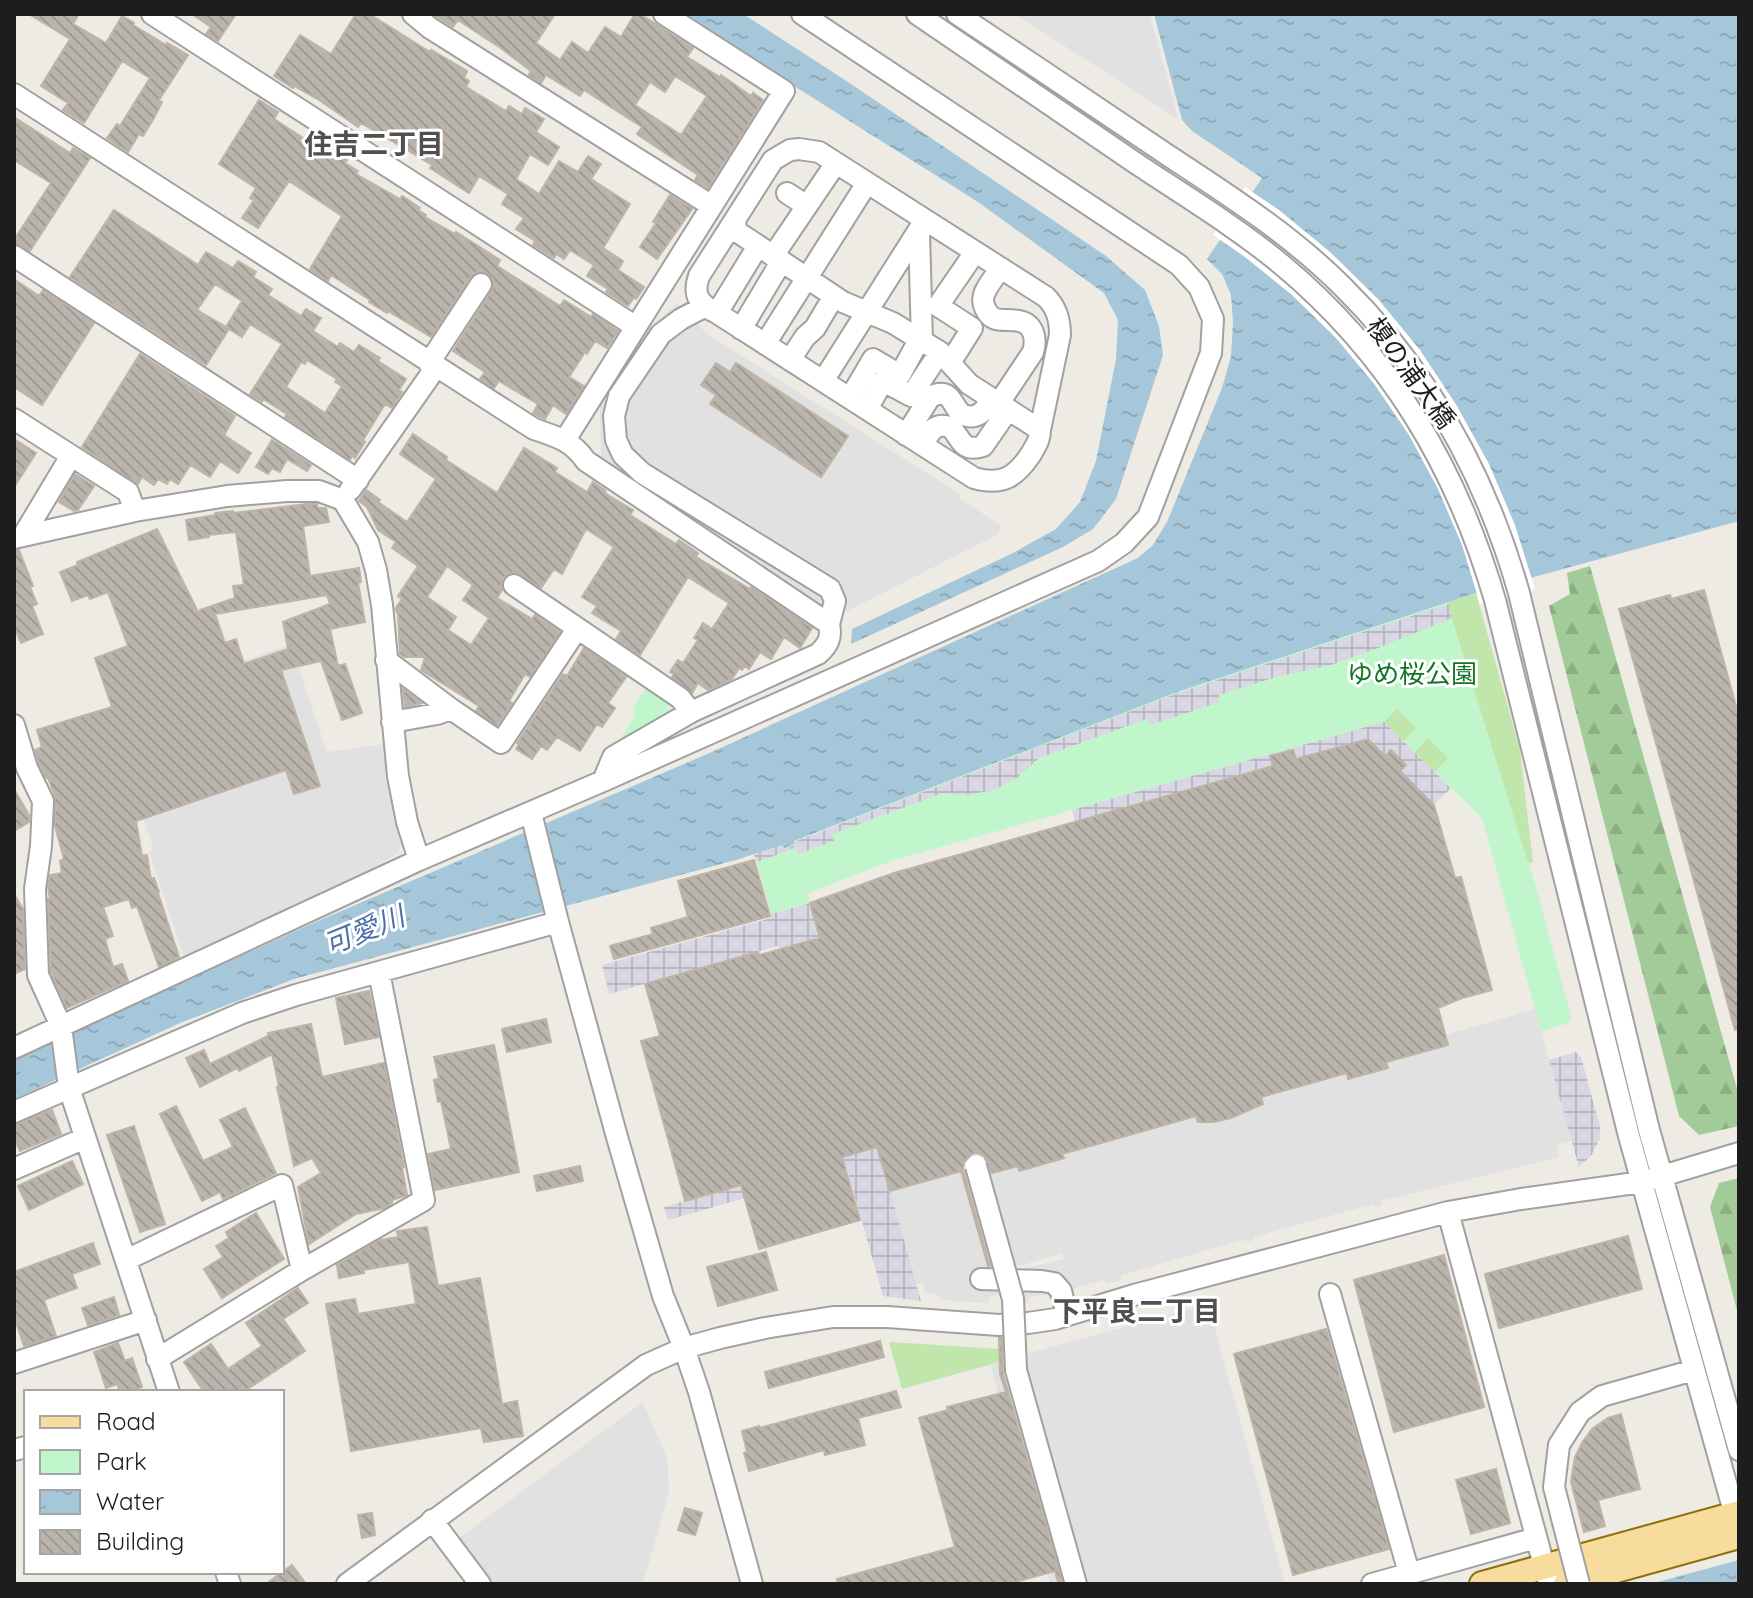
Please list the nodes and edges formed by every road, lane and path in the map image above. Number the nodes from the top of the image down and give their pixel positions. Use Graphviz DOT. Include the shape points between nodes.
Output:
graph roads {
  1 [pos="152,14"];
  2 [pos="413,14"];
  3 [pos="664,14"];
  4 [pos="802,14"];
  5 [pos="917,14"];
  6 [pos="957,14"];
  7 [pos="14,94"];
  8 [pos="836,163"];
  9 [pos="867,183"];
  10 [pos="787,193"];
  11 [pos="712,206"];
  12 [pos="807,206"];
  13 [pos="735,220"];
  14 [pos="922,226"];
  15 [pos="975,252"];
  16 [pos="771,255"];
  17 [pos="14,256"];
  18 [pos="1001,268"];
  19 [pos="806,278"];
  20 [pos="481,284"];
  21 [pos="834,296"];
  22 [pos="710,310"];
  23 [pos="867,312"];
  24 [pos="636,327"];
  25 [pos="741,329"];
  26 [pos="920,341"];
  27 [pos="765,344"];
  28 [pos="945,358"];
  29 [pos="790,360"];
  30 [pos="432,365"];
  31 [pos="823,381"];
  32 [pos="858,404"];
  33 [pos="999,404"];
  34 [pos="14,419"];
  35 [pos="1040,430"];
  36 [pos="565,440"];
  37 [pos="915,440"];
  38 [pos="71,456"];
  39 [pos="358,480"];
  40 [pos="343,500"];
  41 [pos="135,511"];
  42 [pos="19,537"];
  43 [pos="514,585"];
  44 [pos="829,624"];
  45 [pos="577,629"];
  46 [pos="386,660"];
  47 [pos="451,709"];
  48 [pos="691,712"];
  49 [pos="392,722"];
  50 [pos="14,725"];
  51 [pos="603,781"];
  52 [pos="532,818"];
  53 [pos="419,860"];
  54 [pos="556,917"];
  55 [pos="379,972"];
  56 [pos="63,1034"];
  57 [pos="14,1048"];
  58 [pos="69,1085"];
  59 [pos="14,1112"];
  60 [pos="85,1138"];
  61 [pos="1739,1153"];
  62 [pos="971,1168"];
  63 [pos="14,1169"];
  64 [pos="1663,1175"];
  65 [pos="1642,1182"];
  66 [pos="1448,1212"];
  67 [pos="126,1260"];
  68 [pos="302,1270"];
  69 [pos="981,1279"];
  70 [pos="1330,1294"];
  71 [pos="1067,1315"];
  72 [pos="146,1320"];
  73 [pos="684,1348"];
  74 [pos="157,1359"];
  75 [pos="14,1363"];
  76 [pos="1694,1370"];
  77 [pos="168,1390"];
  78 [pos="1739,1450"];
  79 [pos="432,1520"];
  80 [pos="1738,1523"];
  81 [pos="1536,1538"];
  82 [pos="1409,1573"];
  83 [pos="1547,1575"];
  84 [pos="1069,1581"];
  85 [pos="347,1584"];
  86 [pos="480,1584"];
  87 [pos="752,1584"];
  88 [pos="1372,1584"];
  89 [pos="1482,1584"];
  90 [pos="1566,1584"];
  91 [pos="1579,1584"];
  1 -- 24 [label="street"];
  2 -- 11 [label="street"];
  3 -- 11 [label="street" via="784,91"];
  4 -- 51 [label="street" via="1179,265 1199,287 1213,319 1211,353 1148,517 1124,543 1098,561"];
  5 -- 65 [label="street, 榎の浦大橋" via="1279,263 1326,304 1406,401 1452,482 1477,540"];
  6 -- 64 [label="street, 榎の浦大橋" via="1295,243 1365,310 1443,414 1475,471 1519,593"];
  7 -- 30 [label="street"];
  8 -- 9 [label="street"];
  8 -- 12 [label="street"];
  8 -- 13 [label="street" via="809,149 781,154"];
  9 -- 14 [label="street"];
  9 -- 19 [label="street"];
  10 -- 12 [label="street"];
  11 -- 24 [label="street"];
  12 -- 16 [label="street"];
  13 -- 16 [label="street" via="736,231"];
  13 -- 22 [label="street" via="697,282 697,295"];
  14 -- 15 [label="street"];
  14 -- 23 [label="street"];
  14 -- 26 [label="street"];
  15 -- 18 [label="street"];
  15 -- 28 [label="street" via="938,306 972,328"];
  16 -- 19 [label="street"];
  16 -- 22 [label="street" via="728,284"];
  16 -- 25 [label="street"];
  17 -- 39 [label="street"];
  18 -- 33 [label="street" via="985,291 987,313 1028,326 1035,345"];
  18 -- 35 [label="street" via="1046,297 1057,313 1060,335"];
  19 -- 21 [label="street"];
  19 -- 27 [label="street"];
  20 -- 30 [label="street"];
  21 -- 23 [label="street"];
  21 -- 29 [label="street"];
  22 -- 25 [label="street"];
  22 -- 44 [label="street" via="681,319 661,334 619,396 616,440 642,473 830,589 835,601"];
  23 -- 26 [label="street"];
  23 -- 31 [label="street"];
  24 -- 36 [label="street"];
  25 -- 27 [label="street"];
  26 -- 28 [label="street"];
  26 -- 32 [label="street" via="900,375 873,359"];
  27 -- 29 [label="street"];
  28 -- 32 [label="street" via="911,396 883,381"];
  28 -- 33 [label="street" via="969,384"];
  29 -- 31 [label="street"];
  30 -- 36 [label="street" via="534,429"];
  30 -- 39 [label="street"];
  31 -- 32 [label="street"];
  32 -- 37 [label="street"];
  33 -- 35 [label="street"];
  33 -- 37 [label="street" via="983,446 967,447 946,425"];
  33 -- 37 [label="street" via="971,417 961,414 949,396 933,395"];
  34 -- 38 [label="street"];
  35 -- 37 [label="street" via="1022,467 995,481 974,478"];
  36 -- 44 [label="street" via="586,461"];
  38 -- 41 [label="street" via="128,492"];
  38 -- 42 [label="street"];
  39 -- 40 [label="street"];
  40 -- 41 [label="street" via="319,491 287,491"];
  40 -- 46 [label="street" via="372,556"];
  41 -- 42 [label="street"];
  43 -- 45 [label="street"];
  44 -- 48 [label="street" via="827,646 818,654"];
  45 -- 47 [label="street" via="501,743"];
  45 -- 48 [label="street" via="680,698"];
  46 -- 47 [label="street"];
  46 -- 49 [label="street"];
  47 -- 49 [label="street"];
  48 -- 51 [label="street" via="613,757"];
  49 -- 53 [label="street" via="398,776"];
  50 -- 56 [label="street" via="43,801 35,889 38,975"];
  51 -- 52 [label="street"];
  52 -- 53 [label="street"];
  52 -- 54 [label="street"];
  53 -- 56 [label="street"];
  54 -- 55 [label="street"];
  54 -- 73 [label="street" via="663,1296"];
  55 -- 58 [label="street" via="242,1013"];
  55 -- 68 [label="street" via="424,1200"];
  56 -- 57 [label="street"];
  56 -- 58 [label="street"];
  58 -- 59 [label="street"];
  58 -- 60 [label="street"];
  60 -- 63 [label="street"];
  60 -- 67 [label="street"];
  61 -- 64 [label="street"];
  62 -- 84 [label="street, bridge" via="1013,1299 1016,1370"];
  64 -- 65 [label="street"];
  64 -- 78 [label="street, 榎の浦大橋"];
  65 -- 66 [label="street"];
  65 -- 76 [label="street, 榎の浦大橋"];
  66 -- 71 [label="street"];
  66 -- 81 [label="street"];
  67 -- 68 [label="street" via="282,1185"];
  67 -- 72 [label="street"];
  68 -- 74 [label="street"];
  69 -- 71 [label="street" via="1054,1283"];
  70 -- 82 [label="street"];
  71 -- 73 [label="street" via="999,1325 833,1317"];
  72 -- 74 [label="street"];
  72 -- 75 [label="street"];
  73 -- 79 [label="street" via="646,1365"];
  73 -- 87 [label="street"];
  74 -- 77 [label="street"];
  76 -- 80 [label="street, 榎の浦大橋"];
  76 -- 91 [label="street, bridge" via="1602,1396 1580,1412 1559,1445 1554,1487"];
  79 -- 85 [label="street"];
  79 -- 86 [label="street"];
  80 -- 83 [label="main road"];
  80 -- 90 [label="main road"];
  81 -- 82 [label="street"];
  81 -- 83 [label="street"];
  82 -- 88 [label="street"];
  83 -- 89 [label="main road"];
}
